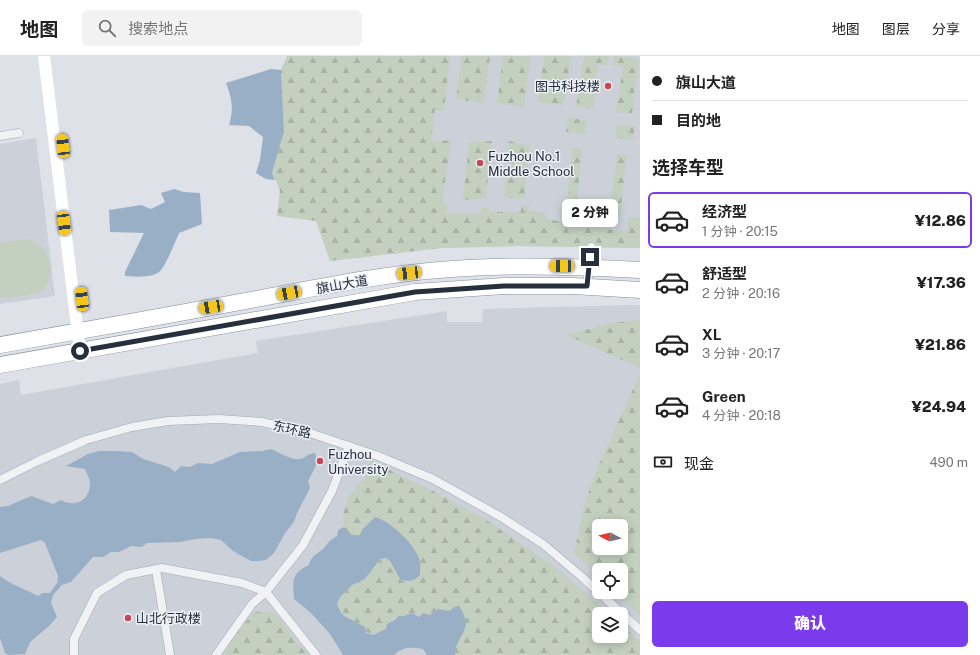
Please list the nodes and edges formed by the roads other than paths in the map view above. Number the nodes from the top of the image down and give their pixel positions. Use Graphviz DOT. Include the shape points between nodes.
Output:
graph roads {
  1 [pos="44,56"];
  2 [pos="52,56"];
  3 [pos="19,133"];
  4 [pos="0,136"];
  5 [pos="591,247"];
  6 [pos="589,267"];
  7 [pos="640,270"];
  8 [pos="587,286"];
  9 [pos="640,290"];
  10 [pos="82,331"];
  11 [pos="0,345"];
  12 [pos="84,350"];
  13 [pos="0,365"];
  14 [pos="349,446"];
  15 [pos="0,480"];
  16 [pos="156,570"];
  17 [pos="266,592"];
  18 [pos="640,630"];
  19 [pos="74,655"];
  20 [pos="170,655"];
  21 [pos="216,655"];
  22 [pos="316,655"];
  1 -- 10 [label="street"];
  2 -- 10 [label="street"];
  3 -- 4 [label="street"];
  5 -- 6 [label="street"];
  6 -- 7 [label="highway, 旗山大道"];
  6 -- 8 [label="street"];
  6 -- 10 [label="highway, 旗山大道" via="487,267 400,274"];
  8 -- 9 [label="highway, 旗山大道"];
  8 -- 12 [label="highway, 旗山大道" via="504,286 415,292"];
  10 -- 11 [label="highway, 旗山大道"];
  10 -- 12 [label="street"];
  12 -- 13 [label="highway, 旗山大道"];
  14 -- 15 [label="street, 东环路" via="310,432 262,422 219,419 168,421 132,427 86,440"];
  14 -- 17 [label="street" via="332,491 304,545"];
  14 -- 18 [label="street, 东环路" via="433,479 502,517 543,544"];
  16 -- 17 [label="street" via="162,568 242,583"];
  16 -- 19 [label="street" via="126,575 97,593 74,639"];
  16 -- 20 [label="street"];
  17 -- 21 [label="street" via="252,604"];
  17 -- 22 [label="street"];
}
